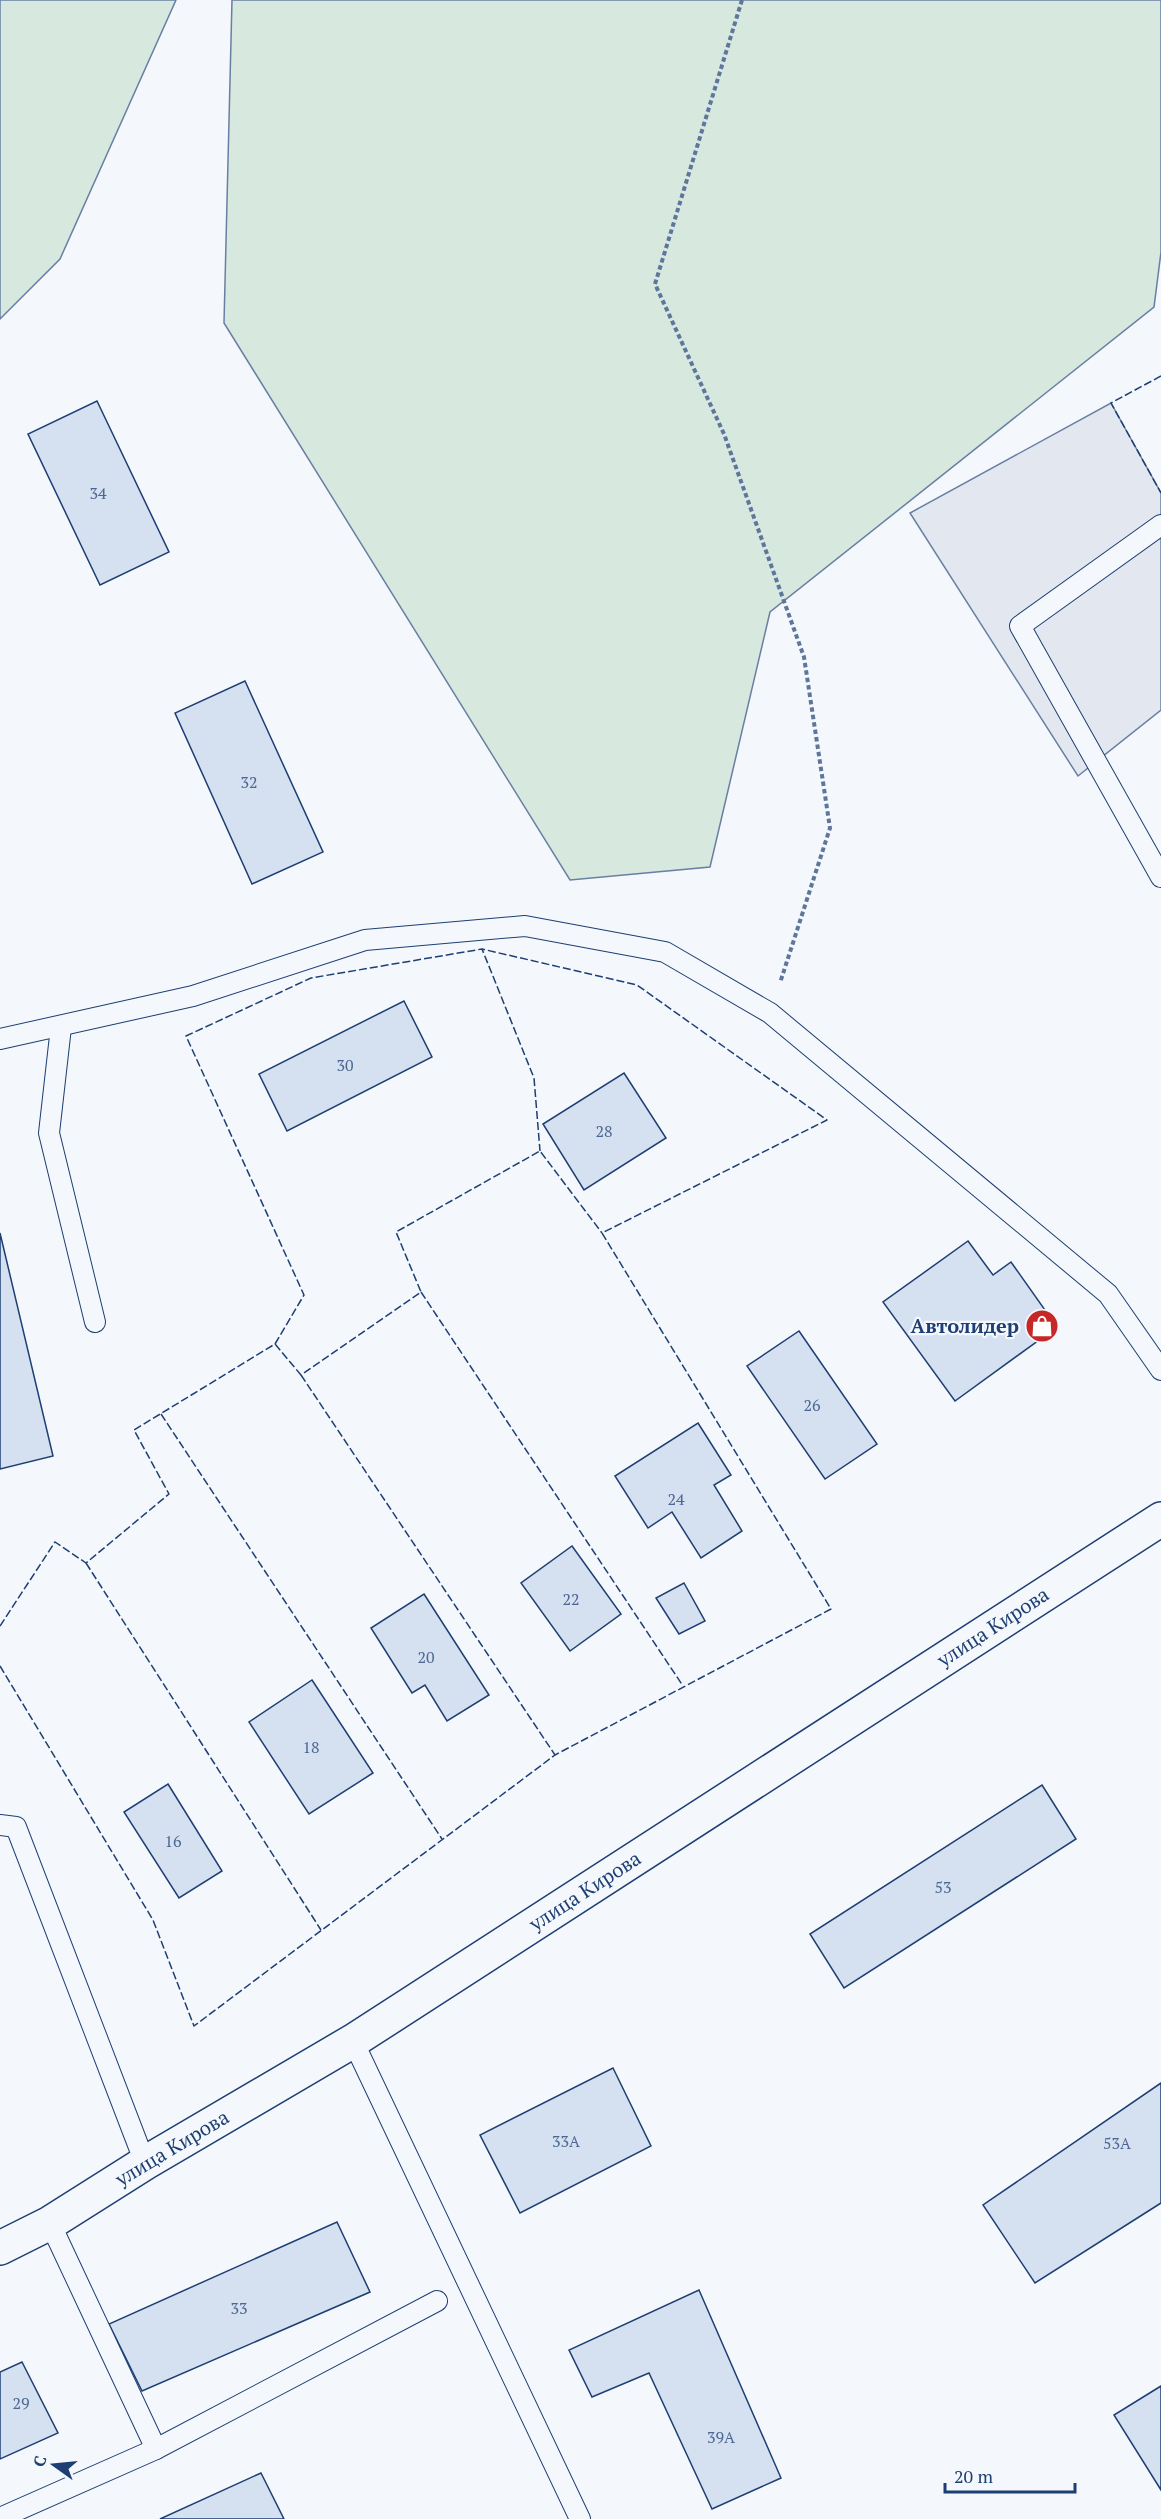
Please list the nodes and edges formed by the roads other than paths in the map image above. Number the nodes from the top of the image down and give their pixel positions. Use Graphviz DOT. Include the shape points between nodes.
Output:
graph roads {
  1 [pos="1161,525"];
  2 [pos="1161,877"];
  3 [pos="61,1027"];
  4 [pos="0,1039"];
  5 [pos="95,1322"];
  6 [pos="1161,1370"];
  7 [pos="1161,1520"];
  8 [pos="0,1825"];
  9 [pos="353,2042"];
  10 [pos="145,2163"];
  11 [pos="50,2223"];
  12 [pos="0,2248"];
  13 [pos="437,2301"];
  14 [pos="156,2449"];
  15 [pos="0,2518"];
  16 [pos="580,2519"];
  1 -- 2 [label="lane" via="1020,626"];
  3 -- 4 [label="lane"];
  3 -- 5 [label="lane" via="49,1133"];
  3 -- 6 [label="lane" via="193,996 365,940 525,926 665,952 770,1014 1108,1294"];
  7 -- 9 [label="main road, улица Кирова"];
  8 -- 10 [label="lane" via="16,1827"];
  9 -- 10 [label="main road, улица Кирова"];
  9 -- 16 [label="lane"];
  10 -- 11 [label="main road, улица Кирова"];
  11 -- 12 [label="main road, улица Кирова"];
  11 -- 14 [label="lane"];
  13 -- 14 [label="lane"];
  14 -- 15 [label="lane"];
}
